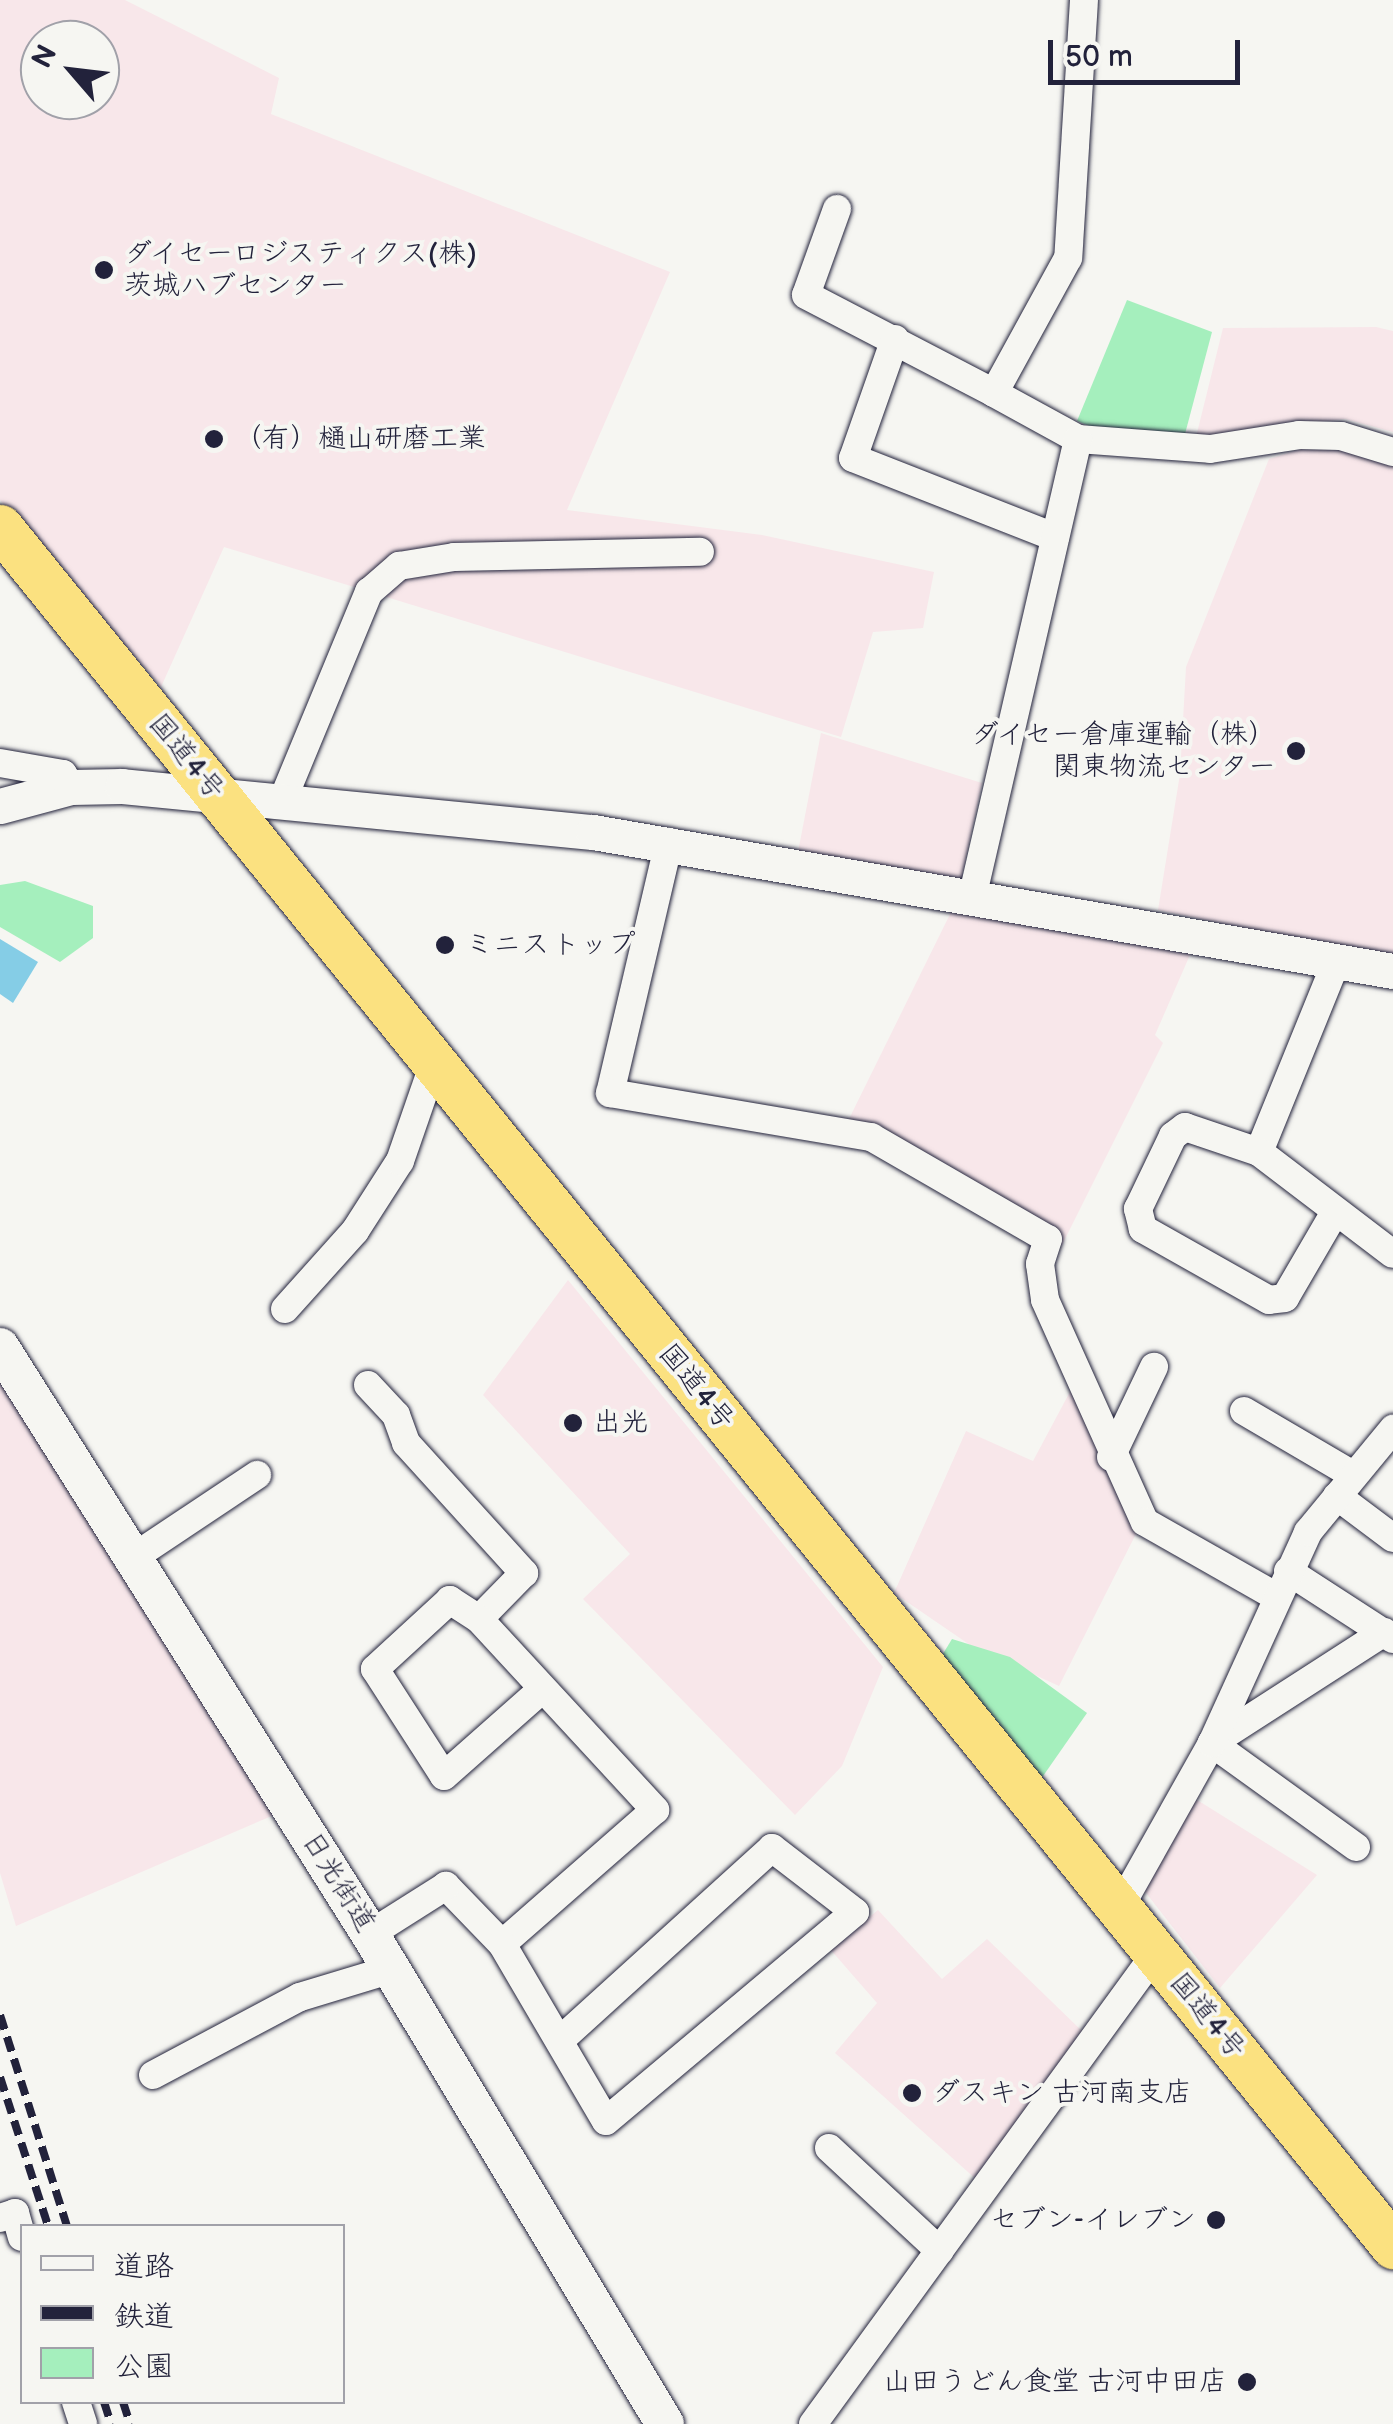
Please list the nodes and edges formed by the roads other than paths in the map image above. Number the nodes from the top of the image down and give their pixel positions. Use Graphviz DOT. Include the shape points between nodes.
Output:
graph roads {
  1 [pos="1084,0"];
  2 [pos="837,209"];
  3 [pos="894,339"];
  4 [pos="994,394"];
  5 [pos="1078,439"];
  6 [pos="1393,452"];
  7 [pos="0,527"];
  8 [pos="1055,537"];
  9 [pos="700,552"];
  10 [pos="0,763"];
  11 [pos="71,787"];
  12 [pos="217,796"];
  13 [pos="280,804"];
  14 [pos="0,806"];
  15 [pos="669,842"];
  16 [pos="973,894"];
  17 [pos="1337,960"];
  18 [pos="1393,971"];
  19 [pos="434,1063"];
  20 [pos="1258,1152"];
  21 [pos="1336,1212"];
  22 [pos="1393,1254"];
  23 [pos="284,1309"];
  24 [pos="0,1347"];
  25 [pos="1154,1367"];
  26 [pos="368,1385"];
  27 [pos="1244,1411"];
  28 [pos="1393,1430"];
  29 [pos="1111,1457"];
  30 [pos="256,1476"];
  31 [pos="1345,1485"];
  32 [pos="1393,1538"];
  33 [pos="134,1557"];
  34 [pos="1282,1584"];
  35 [pos="478,1619"];
  36 [pos="1389,1636"];
  37 [pos="540,1691"];
  38 [pos="1212,1743"];
  39 [pos="1356,1847"];
  40 [pos="1120,1908"];
  41 [pos="370,1934"];
  42 [pos="502,1944"];
  43 [pos="1156,1954"];
  44 [pos="392,1970"];
  45 [pos="559,2041"];
  46 [pos="153,2075"];
  47 [pos="830,2148"];
  48 [pos="0,2218"];
  49 [pos="20,2230"];
  50 [pos="1393,2246"];
  51 [pos="940,2251"];
  52 [pos="665,2424"];
  53 [pos="812,2424"];
  1 -- 4 [label="street" via="1068,258"];
  2 -- 3 [label="street" via="806,295"];
  3 -- 4 [label="street"];
  3 -- 8 [label="street" via="853,458"];
  4 -- 5 [label="street"];
  5 -- 6 [label="street" via="1210,449 1299,435 1340,436"];
  5 -- 8 [label="street"];
  7 -- 12 [label="highway, 国道4号"];
  8 -- 16 [label="street"];
  9 -- 13 [label="street" via="454,557 399,566 369,592"];
  10 -- 11 [label="street" via="63,774"];
  11 -- 12 [label="street"];
  11 -- 14 [label="street"];
  12 -- 13 [label="street"];
  12 -- 19 [label="highway, 国道4号"];
  13 -- 15 [label="street"];
  15 -- 16 [label="street"];
  15 -- 29 [label="street" via="610,1093 871,1137 1048,1239 1040,1264 1045,1300"];
  16 -- 17 [label="street"];
  17 -- 18 [label="street"];
  17 -- 20 [label="street"];
  19 -- 23 [label="street" via="400,1160 354,1231"];
  19 -- 40 [label="highway, 国道4号"];
  20 -- 21 [label="street"];
  20 -- 21 [label="street" via="1185,1126 1172,1136 1138,1208 1144,1228 1268,1300 1285,1298"];
  21 -- 22 [label="street"];
  24 -- 33 [label="main road, 日光街道"];
  25 -- 29 [label="street"];
  26 -- 35 [label="street" via="396,1416 406,1443 524,1573"];
  27 -- 31 [label="street"];
  28 -- 31 [label="street"];
  29 -- 34 [label="street" via="1144,1522"];
  30 -- 33 [label="street"];
  31 -- 32 [label="street"];
  31 -- 34 [label="street"];
  33 -- 41 [label="main road, 日光街道"];
  34 -- 36 [label="street"];
  34 -- 38 [label="street"];
  35 -- 37 [label="street"];
  35 -- 37 [label="street" via="450,1600 375,1669 444,1776"];
  36 -- 38 [label="street"];
  37 -- 42 [label="street" via="655,1810"];
  38 -- 39 [label="street"];
  38 -- 40 [label="street"];
  40 -- 43 [label="highway, 国道4号"];
  41 -- 42 [label="street" via="446,1886"];
  41 -- 44 [label="main road, 日光街道"];
  42 -- 45 [label="street"];
  43 -- 50 [label="highway, 国道4号"];
  43 -- 51 [label="street"];
  44 -- 46 [label="street" via="300,1996"];
  44 -- 52 [label="main road, 日光街道"];
  45 -- 45 [label="street" via="606,2122 855,1912 772,1848"];
  47 -- 51 [label="street"];
  48 -- 49 [label="street" via="15,2214"];
  51 -- 53 [label="street"];
}
